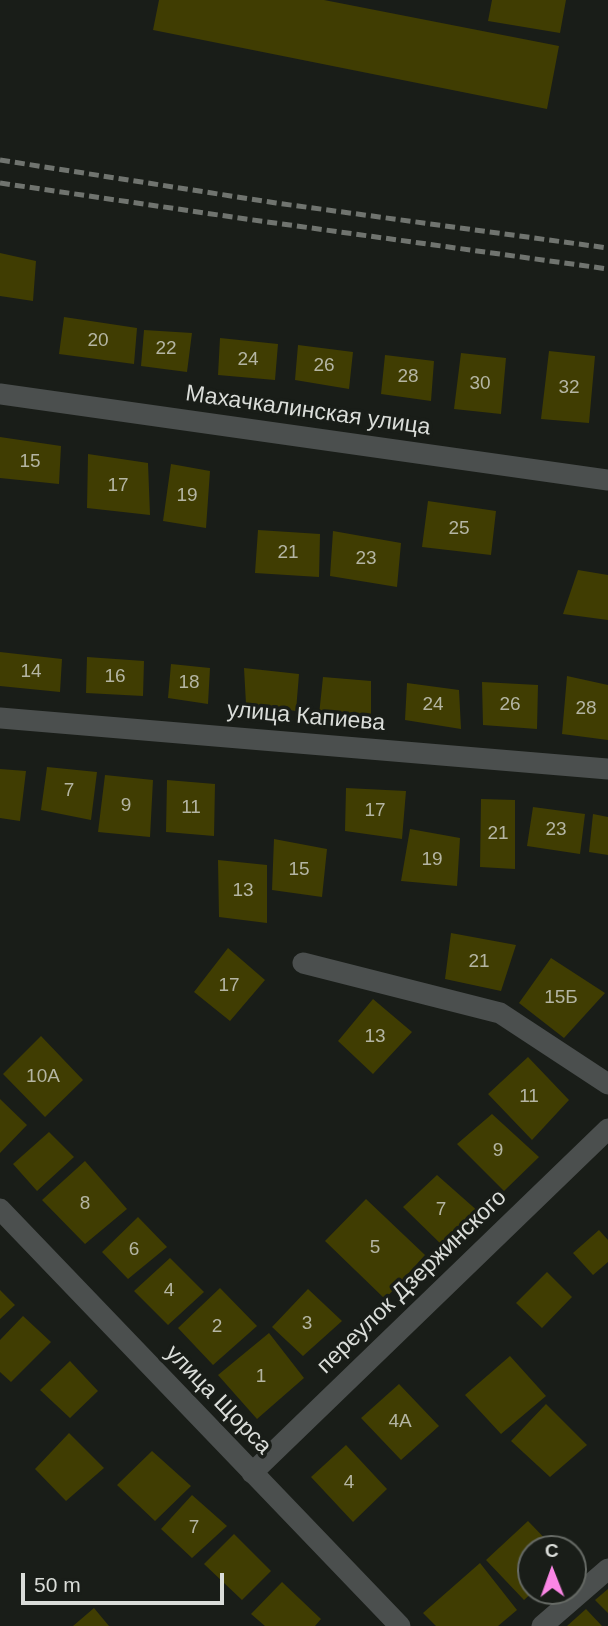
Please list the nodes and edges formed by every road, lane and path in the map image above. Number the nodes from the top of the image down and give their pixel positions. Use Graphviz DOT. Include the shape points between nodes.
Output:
graph roads {
  1 [pos="0,394"];
  2 [pos="608,480"];
  3 [pos="0,718"];
  4 [pos="608,769"];
  5 [pos="303,963"];
  6 [pos="608,1084"];
  7 [pos="608,1129"];
  8 [pos="0,1209"];
  9 [pos="252,1473"];
  10 [pos="608,1569"];
  11 [pos="400,1626"];
  12 [pos="542,1626"];
  1 -- 2 [label="street, Махачкалинская улица"];
  3 -- 4 [label="street, улица Капиева"];
  5 -- 6 [label="street" via="500,1013"];
  7 -- 9 [label="street, переулок Дзержинского"];
  8 -- 9 [label="street, улица Щорса"];
  9 -- 11 [label="street, улица Щорса"];
  10 -- 12 [label="street"];
}
